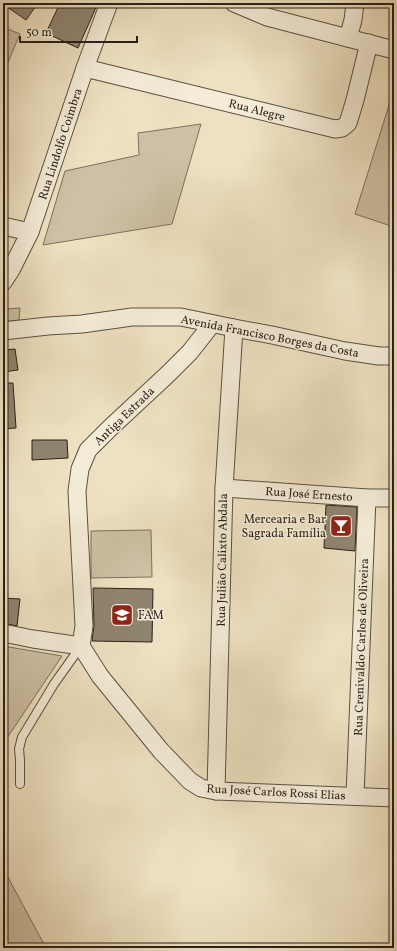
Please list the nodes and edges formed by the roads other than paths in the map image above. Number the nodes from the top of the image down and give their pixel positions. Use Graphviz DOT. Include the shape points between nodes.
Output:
graph roads {
  1 [pos="109,3"];
  2 [pos="234,3"];
  3 [pos="355,3"];
  4 [pos="348,38"];
  5 [pos="368,43"];
  6 [pos="394,50"];
  7 [pos="85,68"];
  8 [pos="3,226"];
  9 [pos="30,232"];
  10 [pos="3,282"];
  11 [pos="212,324"];
  12 [pos="234,328"];
  13 [pos="3,331"];
  14 [pos="394,356"];
  15 [pos="224,488"];
  16 [pos="367,498"];
  17 [pos="394,498"];
  18 [pos="3,633"];
  19 [pos="81,646"];
  20 [pos="20,784"];
  21 [pos="216,791"];
  22 [pos="355,796"];
  23 [pos="394,798"];
  1 -- 7 [label="street, Rua Lindolfo Coimbra"];
  2 -- 4 [label="street" via="267,17"];
  3 -- 4 [label="street"];
  4 -- 5 [label="street"];
  5 -- 6 [label="street"];
  5 -- 7 [label="street, Rua Alegre" via="348,123 342,128 335,129"];
  7 -- 9 [label="street, Rua Lindolfo Coimbra"];
  8 -- 9 [label="street"];
  9 -- 10 [label="street, Rua Lindolfo Coimbra"];
  11 -- 12 [label="street, Avenida Francisco Borges da Costa"];
  11 -- 13 [label="street, Avenida Francisco Borges da Costa" via="182,318 132,317"];
  11 -- 19 [label="street, Antiga Estrada" via="190,352 88,450 80,469 78,491 84,626"];
  12 -- 14 [label="street, Avenida Francisco Borges da Costa" via="345,351"];
  12 -- 15 [label="street, Rua Julião Calixto Abdala"];
  15 -- 16 [label="street, Rua José Ernesto"];
  15 -- 21 [label="street, Rua Julião Calixto Abdala"];
  16 -- 17 [label="street, Rua José Ernesto"];
  16 -- 22 [label="street, Rua Crenivaldo Carlos de Oliveira"];
  18 -- 19 [label="street"];
  19 -- 20 [label="lane" via="22,737 19,749"];
  19 -- 21 [label="street, Rua José Carlos Rossi Elias" via="100,676 161,752 190,781 201,788"];
  21 -- 22 [label="street, Rua José Carlos Rossi Elias"];
  22 -- 23 [label="street, Rua José Carlos Rossi Elias"];
}
